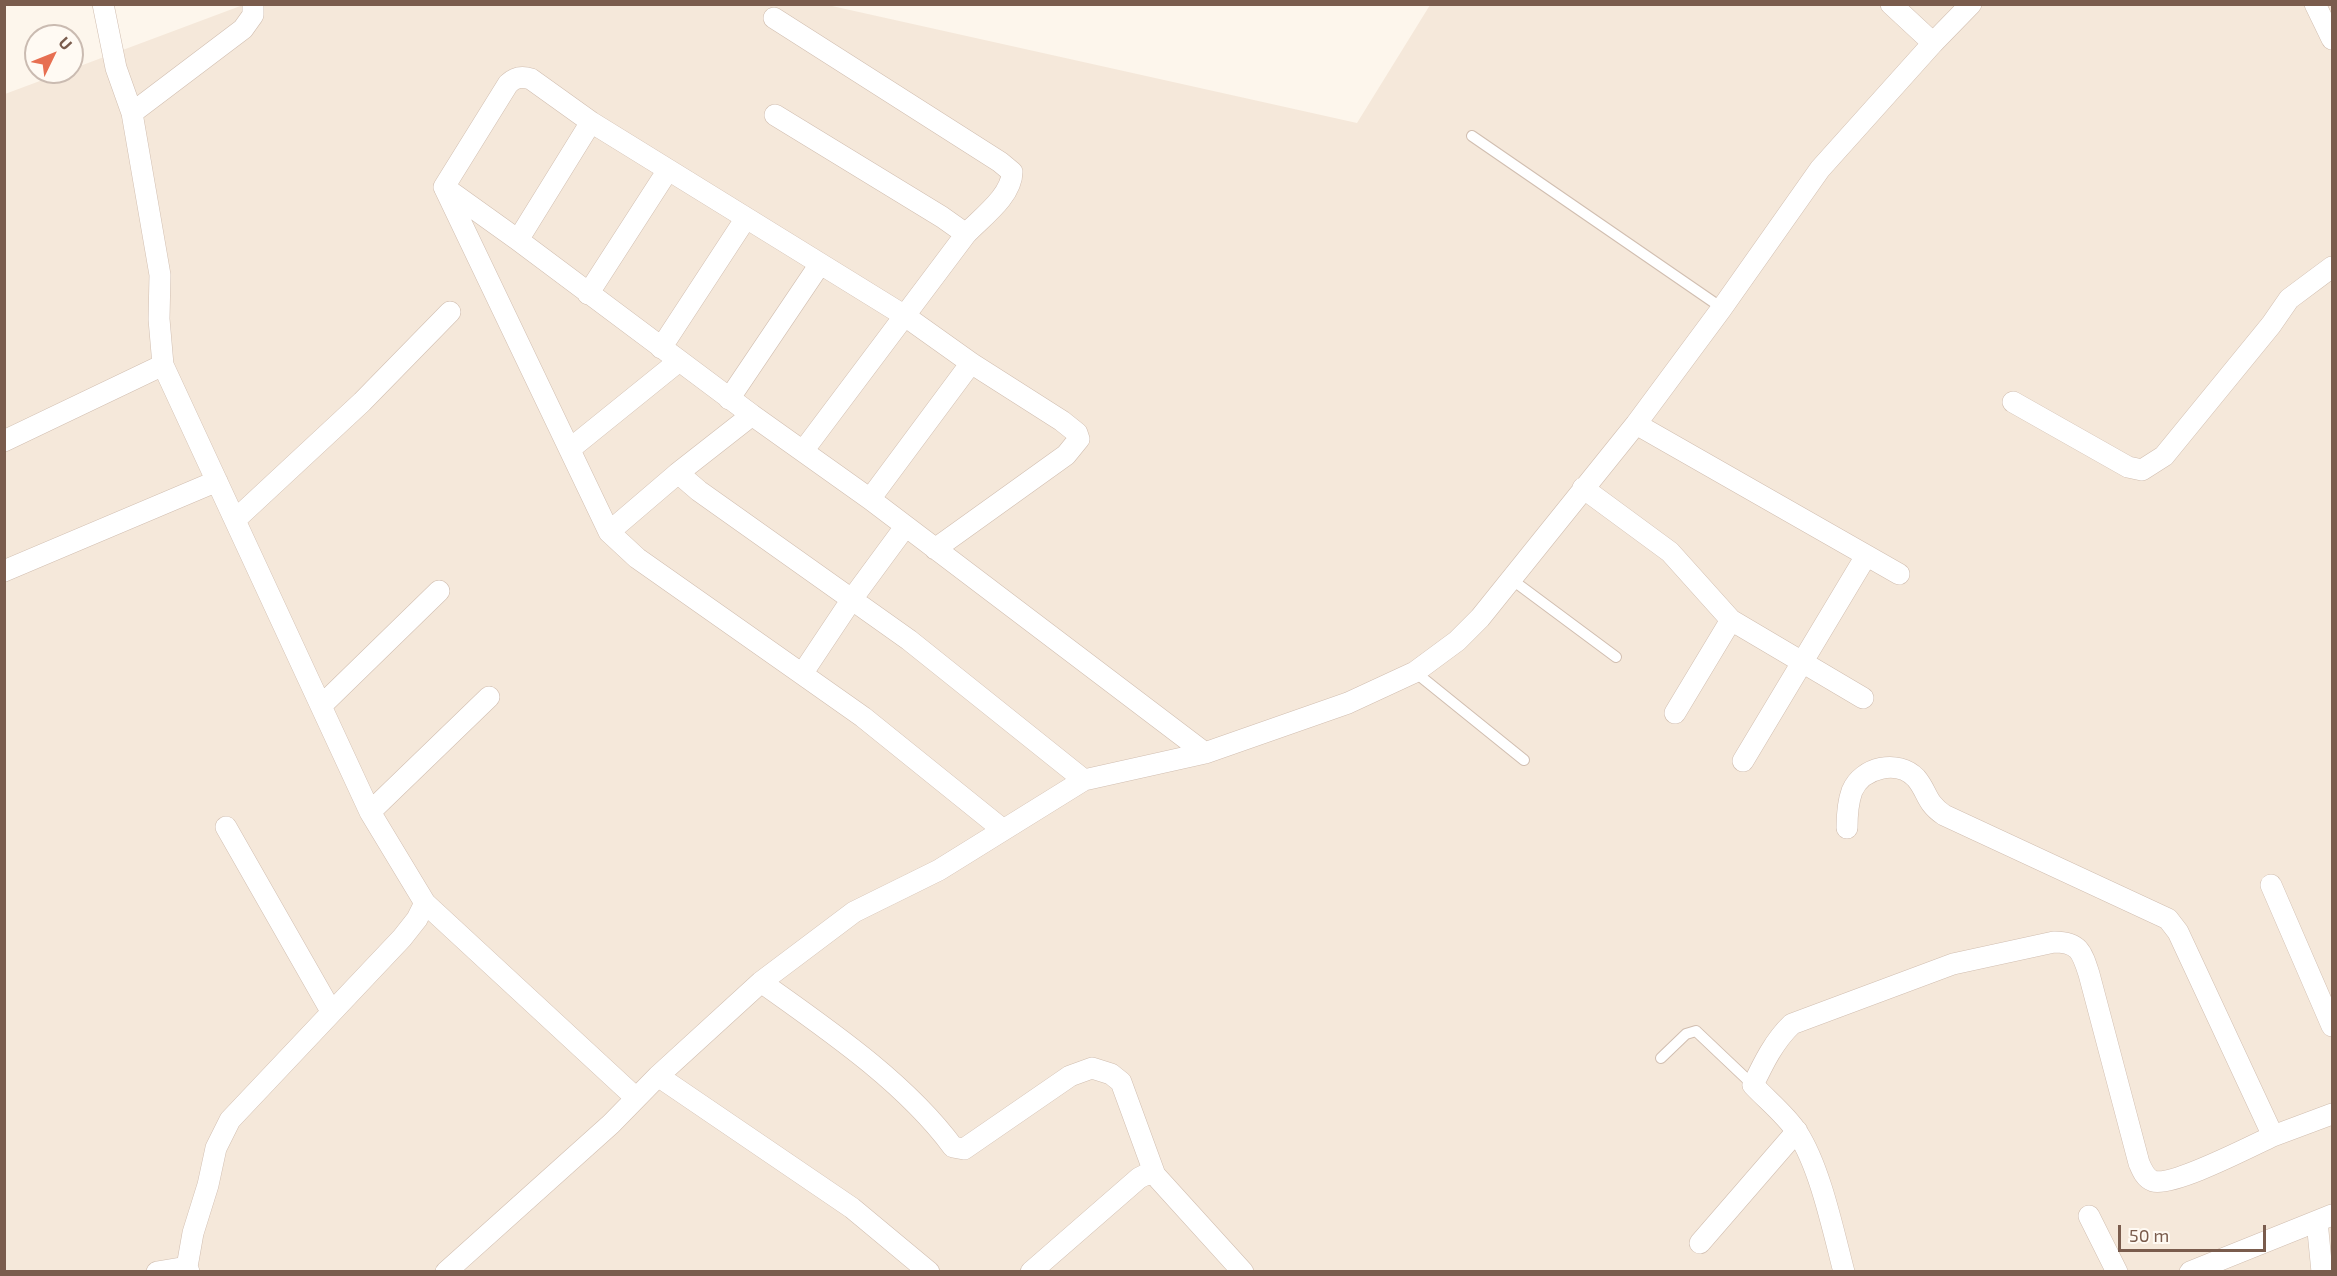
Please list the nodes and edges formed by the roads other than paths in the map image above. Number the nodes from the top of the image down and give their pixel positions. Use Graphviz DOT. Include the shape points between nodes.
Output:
graph roads {
  1 [pos="103,4"];
  2 [pos="253,4"];
  3 [pos="1891,4"];
  4 [pos="1971,4"];
  5 [pos="2314,4"];
  6 [pos="774,18"];
  7 [pos="2332,39"];
  8 [pos="1933,43"];
  9 [pos="132,113"];
  10 [pos="775,115"];
  11 [pos="591,122"];
  12 [pos="1472,136"];
  13 [pos="668,171"];
  14 [pos="444,187"];
  15 [pos="746,218"];
  16 [pos="966,234"];
  17 [pos="518,240"];
  18 [pos="820,264"];
  19 [pos="2332,267"];
  20 [pos="588,294"];
  21 [pos="1722,308"];
  22 [pos="450,312"];
  23 [pos="905,316"];
  24 [pos="661,348"];
  25 [pos="679,361"];
  26 [pos="971,363"];
  27 [pos="163,365"];
  28 [pos="729,399"];
  29 [pos="2013,402"];
  30 [pos="752,416"];
  31 [pos="1636,424"];
  32 [pos="4,441"];
  33 [pos="570,449"];
  34 [pos="803,451"];
  35 [pos="678,473"];
  36 [pos="218,480"];
  37 [pos="1583,488"];
  38 [pos="870,499"];
  39 [pos="235,520"];
  40 [pos="905,527"];
  41 [pos="609,532"];
  42 [pos="934,549"];
  43 [pos="1866,556"];
  44 [pos="4,572"];
  45 [pos="1899,574"];
  46 [pos="1511,579"];
  47 [pos="439,591"];
  48 [pos="852,599"];
  49 [pos="1731,621"];
  50 [pos="1616,657"];
  51 [pos="1802,662"];
  52 [pos="1415,672"];
  53 [pos="802,674"];
  54 [pos="489,698"];
  55 [pos="1863,698"];
  56 [pos="321,706"];
  57 [pos="1675,713"];
  58 [pos="1205,753"];
  59 [pos="1524,760"];
  60 [pos="1743,761"];
  61 [pos="1084,780"];
  62 [pos="370,812"];
  63 [pos="226,827"];
  64 [pos="1847,828"];
  65 [pos="1002,829"];
  66 [pos="2271,885"];
  67 [pos="425,903"];
  68 [pos="761,982"];
  69 [pos="331,1011"];
  70 [pos="2332,1026"];
  71 [pos="1662,1058"];
  72 [pos="658,1076"];
  73 [pos="1753,1085"];
  74 [pos="636,1098"];
  75 [pos="2332,1114"];
  76 [pos="1797,1131"];
  77 [pos="2274,1136"];
  78 [pos="1155,1175"];
  79 [pos="2089,1216"];
  80 [pos="2325,1218"];
  81 [pos="1700,1243"];
  82 [pos="188,1269"];
  83 [pos="157,1272"];
  84 [pos="446,1272"];
  85 [pos="929,1272"];
  86 [pos="1031,1272"];
  87 [pos="1243,1272"];
  88 [pos="1844,1272"];
  89 [pos="2117,1272"];
  90 [pos="2190,1272"];
  91 [pos="2322,1272"];
  1 -- 9 [label="street" via="116,68"];
  2 -- 9 [label="street" via="253,15 243,29"];
  3 -- 8 [label="street"];
  4 -- 8 [label="street"];
  5 -- 7 [label="street"];
  6 -- 16 [label="street" via="1012,172 1003,195"];
  8 -- 21 [label="street" via="1820,169"];
  9 -- 27 [label="street" via="160,275"];
  10 -- 16 [label="street"];
  11 -- 13 [label="street"];
  11 -- 14 [label="street" via="531,79 512,80"];
  11 -- 17 [label="street"];
  12 -- 21 [label="lane"];
  13 -- 15 [label="street"];
  13 -- 20 [label="street"];
  14 -- 17 [label="street"];
  14 -- 33 [label="street"];
  15 -- 18 [label="street"];
  15 -- 24 [label="street"];
  16 -- 23 [label="street"];
  17 -- 20 [label="street"];
  18 -- 23 [label="street"];
  18 -- 28 [label="street"];
  19 -- 29 [label="street" via="2289,299 2171,448 2142,470 2128,467"];
  20 -- 24 [label="street"];
  21 -- 31 [label="street"];
  22 -- 39 [label="street" via="362,402"];
  23 -- 26 [label="street"];
  23 -- 34 [label="street"];
  24 -- 25 [label="street"];
  25 -- 28 [label="street"];
  25 -- 33 [label="street"];
  26 -- 38 [label="street"];
  26 -- 42 [label="street" via="1062,420 1079,439 1066,455"];
  27 -- 32 [label="street"];
  27 -- 36 [label="street"];
  28 -- 30 [label="street"];
  30 -- 34 [label="street"];
  30 -- 35 [label="street"];
  31 -- 37 [label="street"];
  31 -- 43 [label="street"];
  33 -- 41 [label="street"];
  34 -- 38 [label="street"];
  35 -- 41 [label="street"];
  35 -- 48 [label="street"];
  36 -- 39 [label="street"];
  36 -- 44 [label="street"];
  37 -- 46 [label="street"];
  37 -- 49 [label="street" via="1670,552"];
  38 -- 40 [label="street"];
  39 -- 56 [label="street"];
  40 -- 42 [label="street"];
  40 -- 48 [label="street"];
  41 -- 53 [label="street" via="637,558"];
  42 -- 58 [label="street"];
  43 -- 45 [label="street"];
  43 -- 51 [label="street"];
  46 -- 50 [label="lane"];
  46 -- 52 [label="street" via="1457,641"];
  47 -- 56 [label="street"];
  48 -- 53 [label="street"];
  48 -- 61 [label="street"];
  49 -- 51 [label="street"];
  49 -- 57 [label="street"];
  51 -- 55 [label="street"];
  51 -- 60 [label="street"];
  52 -- 58 [label="street" via="1348,703"];
  52 -- 59 [label="lane"];
  53 -- 65 [label="street" via="863,717"];
  54 -- 62 [label="street"];
  56 -- 62 [label="street"];
  58 -- 61 [label="street"];
  61 -- 65 [label="street"];
  62 -- 67 [label="street"];
  63 -- 69 [label="street"];
  64 -- 77 [label="street" via="1853,788 1880,768 1898,768 1916,778 1928,802 1944,815 2168,919 2178,932"];
  65 -- 68 [label="street" via="939,870 854,912"];
  66 -- 70 [label="street"];
  67 -- 69 [label="street" via="402,938"];
  67 -- 74 [label="street"];
  68 -- 72 [label="street"];
  68 -- 78 [label="street" via="905,1093 953,1148 964,1149 1070,1076 1092,1068 1111,1074 1121,1082"];
  69 -- 82 [label="street" via="230,1120 216,1148 193,1233"];
  71 -- 73 [label="lane" via="1686,1034 1696,1031"];
  72 -- 74 [label="street"];
  72 -- 85 [label="street" via="852,1208"];
  73 -- 76 [label="street"];
  73 -- 77 [label="street" via="1785,1032 1803,1019 1953,964 2066,942 2077,946 2083,956 2144,1174 2151,1181 2183,1176"];
  74 -- 84 [label="street"];
  75 -- 77 [label="street"];
  76 -- 81 [label="street"];
  76 -- 88 [label="street" via="1822,1192"];
  78 -- 86 [label="street" via="1139,1178"];
  78 -- 87 [label="street"];
  79 -- 89 [label="street"];
  80 -- 90 [label="street"];
  80 -- 91 [label="street"];
  82 -- 83 [label="street"];
}
